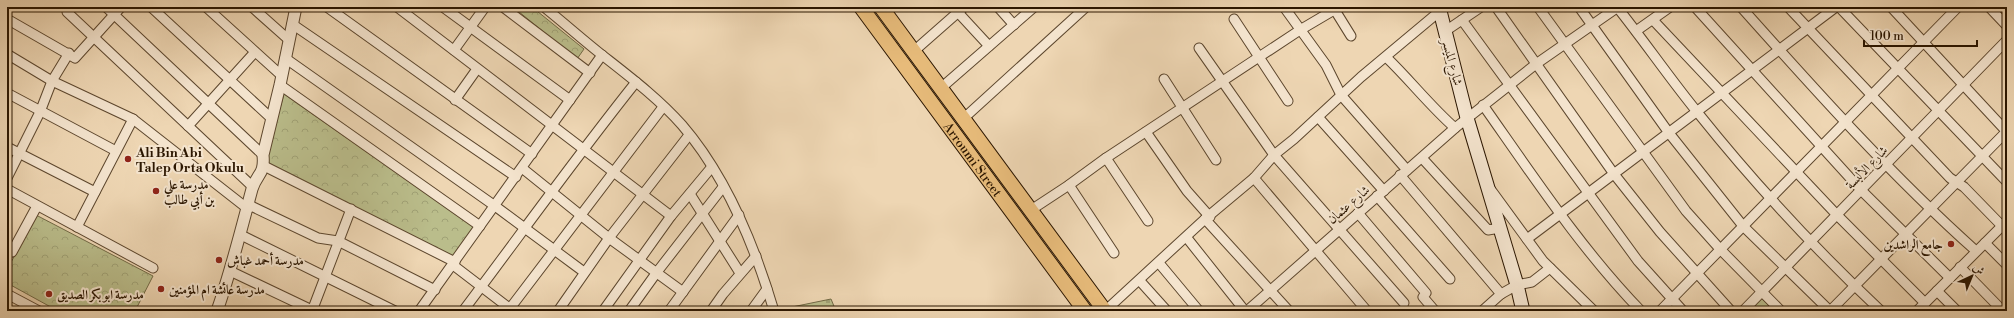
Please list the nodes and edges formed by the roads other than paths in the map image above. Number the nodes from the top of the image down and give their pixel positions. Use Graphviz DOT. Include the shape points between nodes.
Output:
graph roads {
  1 [pos="72,7"];
  2 [pos="106,7"];
  3 [pos="121,7"];
  4 [pos="151,7"];
  5 [pos="206,7"];
  6 [pos="252,7"];
  7 [pos="296,7"];
  8 [pos="327,7"];
  9 [pos="397,7"];
  10 [pos="443,7"];
  11 [pos="485,7"];
  12 [pos="503,7"];
  13 [pos="544,7"];
  14 [pos="861,7"];
  15 [pos="881,7"];
  16 [pos="998,7"];
  17 [pos="1034,7"];
  18 [pos="1086,7"];
  19 [pos="1284,7"];
  20 [pos="1481,7"];
  21 [pos="1496,7"];
  22 [pos="1538,7"];
  23 [pos="1579,7"];
  24 [pos="1618,7"];
  25 [pos="1670,7"];
  26 [pos="1695,7"];
  27 [pos="1741,7"];
  28 [pos="1788,7"];
  29 [pos="1837,7"];
  30 [pos="1891,7"];
  31 [pos="1958,7"];
  32 [pos="1989,7"];
  33 [pos="1336,8"];
  34 [pos="958,9"];
  35 [pos="1439,9"];
  36 [pos="114,15"];
  37 [pos="7,18"];
  38 [pos="1234,19"];
  39 [pos="1462,20"];
  40 [pos="1653,20"];
  41 [pos="292,24"];
  42 [pos="1014,25"];
  43 [pos="1591,25"];
  44 [pos="470,26"];
  45 [pos="2007,26"];
  46 [pos="1808,28"];
  47 [pos="1300,30"];
  48 [pos="1636,31"];
  49 [pos="1444,32"];
  50 [pos="1351,36"];
  51 [pos="94,37"];
  52 [pos="288,40"];
  53 [pos="2007,40"];
  54 [pos="1924,42"];
  55 [pos="1564,44"];
  56 [pos="989,46"];
  57 [pos="1199,48"];
  58 [pos="454,50"];
  59 [pos="1779,50"];
  60 [pos="914,51"];
  61 [pos="255,52"];
  62 [pos="69,53"];
  63 [pos="7,54"];
  64 [pos="602,55"];
  65 [pos="1260,57"];
  66 [pos="1386,57"];
  67 [pos="286,58"];
  68 [pos="1536,64"];
  69 [pos="477,68"];
  70 [pos="1897,69"];
  71 [pos="1752,70"];
  72 [pos="590,73"];
  73 [pos="1164,80"];
  74 [pos="52,81"];
  75 [pos="230,81"];
  76 [pos="281,81"];
  77 [pos="636,82"];
  78 [pos="1222,82"];
  79 [pos="1509,85"];
  80 [pos="1963,85"];
  81 [pos="941,88"];
  82 [pos="7,93"];
  83 [pos="1721,94"];
  84 [pos="1341,95"];
  85 [pos="1871,96"];
  86 [pos="455,100"];
  87 [pos="570,100"];
  88 [pos="1288,101"];
  89 [pos="209,104"];
  90 [pos="1483,105"];
  91 [pos="663,107"];
  92 [pos="1182,108"];
  93 [pos="1938,111"];
  94 [pos="40,112"];
  95 [pos="1696,112"];
  96 [pos="1318,117"];
  97 [pos="1467,118"];
  98 [pos="133,119"];
  99 [pos="272,119"];
  100 [pos="963,119"];
  101 [pos="1846,121"];
  102 [pos="188,126"];
  103 [pos="552,126"];
  104 [pos="1455,128"];
  105 [pos="2007,131"];
  106 [pos="1146,132"];
  107 [pos="1669,133"];
  108 [pos="689,135"];
  109 [pos="1912,138"];
  110 [pos="1822,146"];
  111 [pos="7,147"];
  112 [pos="583,149"];
  113 [pos="116,151"];
  114 [pos="18,152"];
  115 [pos="1644,152"];
  116 [pos="532,154"];
  117 [pos="263,155"];
  118 [pos="1274,156"];
  119 [pos="1982,156"];
  120 [pos="1106,158"];
  121 [pos="1422,158"];
  122 [pos="1216,160"];
  123 [pos="1886,164"];
  124 [pos="264,166"];
  125 [pos="522,168"];
  126 [pos="712,168"];
  127 [pos="613,172"];
  128 [pos="1404,172"];
  129 [pos="1796,172"];
  130 [pos="1614,174"];
  131 [pos="516,177"];
  132 [pos="7,178"];
  133 [pos="1254,178"];
  134 [pos="1957,182"];
  135 [pos="2007,182"];
  136 [pos="1487,184"];
  137 [pos="1069,185"];
  138 [pos="253,187"];
  139 [pos="723,187"];
  140 [pos="7,189"];
  141 [pos="1861,190"];
  142 [pos="95,192"];
  143 [pos="552,192"];
  144 [pos="642,194"];
  145 [pos="690,194"];
  146 [pos="1380,194"];
  147 [pos="1588,194"];
  148 [pos="1770,198"];
  149 [pos="37,206"];
  150 [pos="495,206"];
  151 [pos="248,207"];
  152 [pos="351,209"];
  153 [pos="1931,209"];
  154 [pos="1031,210"];
  155 [pos="1358,213"];
  156 [pos="702,214"];
  157 [pos="1560,214"];
  158 [pos="580,215"];
  159 [pos="739,215"];
  160 [pos="1837,215"];
  161 [pos="671,216"];
  162 [pos="1208,218"];
  163 [pos="1148,221"];
  164 [pos="2004,224"];
  165 [pos="480,226"];
  166 [pos="1743,226"];
  167 [pos="77,227"];
  168 [pos="526,228"];
  169 [pos="1500,228"];
  170 [pos="1340,229"];
  171 [pos="241,235"];
  172 [pos="1906,235"];
  173 [pos="609,238"];
  174 [pos="1187,238"];
  175 [pos="1527,239"];
  176 [pos="338,241"];
  177 [pos="720,241"];
  178 [pos="1811,242"];
  179 [pos="1985,243"];
  180 [pos="1720,249"];
  181 [pos="7,250"];
  182 [pos="555,250"];
  183 [pos="1976,251"];
  184 [pos="1315,252"];
  185 [pos="1114,253"];
  186 [pos="756,256"];
  187 [pos="639,259"];
  188 [pos="1881,260"];
  189 [pos="1159,263"];
  190 [pos="454,264"];
  191 [pos="2007,265"];
  192 [pos="1960,267"];
  193 [pos="153,268"];
  194 [pos="1550,268"];
  195 [pos="1785,268"];
  196 [pos="230,271"];
  197 [pos="584,272"];
  198 [pos="657,272"];
  199 [pos="740,273"];
  200 [pos="1696,274"];
  201 [pos="325,277"];
  202 [pos="1950,278"];
  203 [pos="1450,279"];
  204 [pos="1140,281"];
  205 [pos="1517,285"];
  206 [pos="1855,286"];
  207 [pos="482,287"];
  208 [pos="767,289"];
  209 [pos="435,290"];
  210 [pos="1270,290"];
  211 [pos="1936,291"];
  212 [pos="683,292"];
  213 [pos="1762,292"];
  214 [pos="7,294"];
  215 [pos="1501,294"];
  216 [pos="1671,299"];
  217 [pos="1404,303"];
  218 [pos="1925,303"];
  219 [pos="1998,306"];
  220 [pos="33,310"];
  221 [pos="510,310"];
  222 [pos="1250,310"];
  223 [pos="218,311"];
  224 [pos="313,311"];
  225 [pos="394,311"];
  226 [pos="419,311"];
  227 [pos="463,311"];
  228 [pos="558,311"];
  229 [pos="603,311"];
  230 [pos="629,311"];
  231 [pos="669,311"];
  232 [pos="711,311"];
  233 [pos="751,311"];
  234 [pos="774,311"];
  235 [pos="1085,311"];
  236 [pos="1105,311"];
  237 [pos="1167,311"];
  238 [pos="1199,311"];
  239 [pos="1289,311"];
  240 [pos="1367,311"];
  241 [pos="1435,311"];
  242 [pos="1482,311"];
  243 [pos="1523,311"];
  244 [pos="1594,311"];
  245 [pos="1641,311"];
  246 [pos="1660,311"];
  247 [pos="1683,311"];
  248 [pos="1731,311"];
  249 [pos="1743,311"];
  250 [pos="1780,311"];
  251 [pos="1830,311"];
  252 [pos="1881,311"];
  253 [pos="1917,311"];
  254 [pos="1957,311"];
  1 -- 51 [label="street" via="67,12"];
  2 -- 36 [label="street"];
  3 -- 36 [label="street"];
  4 -- 75 [label="street"];
  5 -- 61 [label="street"];
  6 -- 52 [label="street"];
  7 -- 41 [label="street"];
  8 -- 86 [label="street"];
  9 -- 58 [label="street"];
  10 -- 44 [label="street"];
  11 -- 44 [label="street"];
  12 -- 72 [label="street"];
  13 -- 64 [label="street"];
  14 -- 235 [label="main road, Arroumi Street"];
  15 -- 60 [label="main road, Arroumi Street"];
  16 -- 42 [label="street"];
  17 -- 42 [label="street"];
  18 -- 100 [label="street"];
  19 -- 47 [label="street"];
  20 -- 39 [label="street"];
  21 -- 68 [label="street"];
  22 -- 55 [label="street"];
  23 -- 43 [label="street"];
  24 -- 43 [label="street, شارع عثمان"];
  24 -- 48 [label="street"];
  25 -- 40 [label="street"];
  26 -- 71 [label="street"];
  27 -- 59 [label="street"];
  28 -- 46 [label="street"];
  29 -- 46 [label="street"];
  29 -- 70 [label="street"];
  30 -- 54 [label="street"];
  31 -- 54 [label="street"];
  32 -- 45 [label="street"];
  33 -- 47 [label="street"];
  33 -- 50 [label="street"];
  34 -- 56 [label="street"];
  34 -- 60 [label="street"];
  35 -- 49 [label="main road, شارع الميسر"];
  35 -- 66 [label="street"];
  36 -- 51 [label="street"];
  36 -- 89 [label="street"];
  37 -- 62 [label="street"];
  38 -- 65 [label="street"];
  39 -- 49 [label="street"];
  39 -- 79 [label="street"];
  40 -- 48 [label="street"];
  40 -- 83 [label="street"];
  41 -- 52 [label="street"];
  41 -- 131 [label="street"];
  42 -- 56 [label="street"];
  43 -- 55 [label="street, شارع عثمان"];
  43 -- 107 [label="street"];
  44 -- 58 [label="street"];
  44 -- 87 [label="street"];
  46 -- 59 [label="street"];
  46 -- 85 [label="street"];
  47 -- 65 [label="street"];
  47 -- 84 [label="street" via="1326,65"];
  48 -- 95 [label="street"];
  49 -- 97 [label="main road, شارع الميسر"];
  51 -- 62 [label="street" via="75,58"];
  51 -- 102 [label="street"];
  52 -- 67 [label="street"];
  53 -- 80 [label="street, شارع الألبسة"];
  54 -- 70 [label="street"];
  54 -- 80 [label="street"];
  55 -- 68 [label="street, شارع عثمان"];
  55 -- 115 [label="street"];
  56 -- 81 [label="street"];
  57 -- 78 [label="street"];
  58 -- 69 [label="street"];
  59 -- 71 [label="street"];
  59 -- 101 [label="street"];
  60 -- 81 [label="main road, Arroumi Street"];
  61 -- 75 [label="street"];
  61 -- 76 [label="street"];
  62 -- 74 [label="street"];
  63 -- 74 [label="street"];
  64 -- 72 [label="street"];
  64 -- 77 [label="street"];
  65 -- 78 [label="street"];
  65 -- 88 [label="street"];
  66 -- 84 [label="street"];
  66 -- 104 [label="street"];
  67 -- 76 [label="street"];
  67 -- 150 [label="street"];
  68 -- 79 [label="street, شارع عثمان"];
  68 -- 130 [label="street"];
  69 -- 86 [label="street"];
  69 -- 103 [label="street"];
  70 -- 85 [label="street"];
  70 -- 93 [label="street"];
  71 -- 83 [label="street"];
  71 -- 110 [label="street"];
  72 -- 87 [label="street"];
  73 -- 92 [label="street"];
  74 -- 94 [label="street"];
  74 -- 98 [label="street"];
  75 -- 89 [label="street"];
  75 -- 99 [label="street"];
  76 -- 99 [label="street"];
  76 -- 165 [label="street"];
  77 -- 91 [label="street"];
  77 -- 112 [label="street"];
  78 -- 92 [label="street"];
  78 -- 118 [label="street"];
  79 -- 90 [label="street, شارع عثمان"];
  79 -- 147 [label="street"];
  80 -- 93 [label="street, شارع الألبسة"];
  80 -- 105 [label="street"];
  81 -- 100 [label="main road, Arroumi Street"];
  82 -- 94 [label="street"];
  83 -- 95 [label="street"];
  83 -- 129 [label="street"];
  84 -- 96 [label="street"];
  84 -- 128 [label="street"];
  85 -- 101 [label="street"];
  85 -- 109 [label="street"];
  86 -- 116 [label="street"];
  87 -- 103 [label="street"];
  89 -- 102 [label="street"];
  89 -- 117 [label="street"];
  90 -- 97 [label="street, شارع عثمان"];
  90 -- 157 [label="street"];
  91 -- 108 [label="street"];
  91 -- 127 [label="street"];
  92 -- 106 [label="street"];
  92 -- 122 [label="street"];
  93 -- 109 [label="street, شارع الألبسة"];
  93 -- 119 [label="street"];
  94 -- 113 [label="street"];
  94 -- 114 [label="street"];
  95 -- 107 [label="street"];
  95 -- 148 [label="street"];
  96 -- 118 [label="street"];
  96 -- 146 [label="street"];
  97 -- 104 [label="street, شارع عثمان"];
  97 -- 136 [label="main road, شارع الميسر"];
  98 -- 113 [label="street"];
  98 -- 151 [label="street"];
  99 -- 117 [label="street"];
  100 -- 154 [label="main road, Arroumi Street"];
  101 -- 110 [label="street"];
  101 -- 123 [label="street"];
  102 -- 138 [label="street"];
  103 -- 112 [label="street"];
  103 -- 116 [label="street"];
  104 -- 121 [label="street, شارع عثمان"];
  105 -- 119 [label="street"];
  106 -- 120 [label="street"];
  106 -- 162 [label="street" via="1186,191"];
  107 -- 115 [label="street"];
  107 -- 166 [label="street"];
  108 -- 126 [label="street"];
  108 -- 144 [label="street"];
  109 -- 123 [label="street, شارع الألبسة"];
  109 -- 134 [label="street" via="1950,178"];
  110 -- 129 [label="street"];
  110 -- 141 [label="street"];
  111 -- 114 [label="street"];
  112 -- 127 [label="street"];
  112 -- 143 [label="street"];
  113 -- 142 [label="street"];
  114 -- 132 [label="street"];
  114 -- 142 [label="street"];
  115 -- 130 [label="street"];
  115 -- 180 [label="street" via="1686,211"];
  116 -- 125 [label="street"];
  117 -- 124 [label="street"];
  118 -- 133 [label="street"];
  118 -- 170 [label="street"];
  119 -- 134 [label="street"];
  119 -- 135 [label="street"];
  120 -- 137 [label="street"];
  120 -- 163 [label="street"];
  121 -- 128 [label="street, شارع عثمان"];
  121 -- 169 [label="street" via="1488,230"];
  123 -- 141 [label="street, شارع الألبسة"];
  123 -- 153 [label="street"];
  124 -- 138 [label="street"];
  124 -- 152 [label="street"];
  125 -- 131 [label="street"];
  125 -- 143 [label="street"];
  126 -- 139 [label="street"];
  126 -- 145 [label="street"];
  127 -- 144 [label="street"];
  127 -- 158 [label="street"];
  128 -- 146 [label="street, شارع عثمان"];
  128 -- 215 [label="street"];
  129 -- 148 [label="street"];
  129 -- 160 [label="street"];
  130 -- 147 [label="street"];
  130 -- 200 [label="street"];
  131 -- 150 [label="street"];
  133 -- 162 [label="street"];
  133 -- 184 [label="street"];
  134 -- 153 [label="street"];
  134 -- 164 [label="street"];
  136 -- 169 [label="main road, شارع الميسر"];
  136 -- 175 [label="street"];
  137 -- 154 [label="street"];
  137 -- 185 [label="street"];
  138 -- 151 [label="street"];
  139 -- 156 [label="street"];
  139 -- 159 [label="street"];
  140 -- 149 [label="street"];
  141 -- 160 [label="street, شارع الألبسة"];
  141 -- 172 [label="street"];
  142 -- 167 [label="street"];
  143 -- 158 [label="street"];
  143 -- 168 [label="street"];
  144 -- 161 [label="street"];
  144 -- 173 [label="street"];
  145 -- 156 [label="street"];
  145 -- 161 [label="street"];
  146 -- 155 [label="street, شارع عثمان"];
  146 -- 203 [label="street"];
  147 -- 157 [label="street"];
  147 -- 216 [label="street" via="1638,261"];
  148 -- 166 [label="street"];
  148 -- 178 [label="street"];
  149 -- 167 [label="street"];
  149 -- 181 [label="street" via="12,252"];
  150 -- 165 [label="street"];
  150 -- 168 [label="street"];
  151 -- 171 [label="street"];
  151 -- 176 [label="street" via="318,238"];
  152 -- 176 [label="street"];
  152 -- 190 [label="street"];
  153 -- 172 [label="street"];
  153 -- 183 [label="street"];
  154 -- 236 [label="main road, Arroumi Street"];
  155 -- 170 [label="street, شارع عثمان"];
  155 -- 241 [label="street" via="1426,293 1423,297"];
  156 -- 177 [label="street"];
  156 -- 198 [label="street"];
  157 -- 175 [label="street"];
  157 -- 245 [label="street" via="1612,281"];
  158 -- 173 [label="street"];
  158 -- 182 [label="street"];
  159 -- 177 [label="street"];
  159 -- 186 [label="street"];
  160 -- 178 [label="street, شارع الألبسة"];
  160 -- 188 [label="street"];
  161 -- 187 [label="street"];
  162 -- 174 [label="street"];
  162 -- 210 [label="street"];
  164 -- 179 [label="street"];
  165 -- 190 [label="street"];
  166 -- 180 [label="street"];
  166 -- 195 [label="street"];
  167 -- 193 [label="street"];
  168 -- 182 [label="street"];
  168 -- 207 [label="street"];
  169 -- 205 [label="main road, شارع الميسر"];
  170 -- 184 [label="street, شارع عثمان"];
  170 -- 217 [label="street"];
  171 -- 196 [label="street"];
  171 -- 201 [label="street"];
  172 -- 188 [label="street"];
  172 -- 202 [label="street"];
  173 -- 187 [label="street"];
  173 -- 197 [label="street"];
  174 -- 189 [label="street"];
  174 -- 222 [label="street"];
  175 -- 194 [label="street"];
  176 -- 201 [label="street"];
  176 -- 209 [label="street"];
  177 -- 199 [label="street"];
  177 -- 212 [label="street"];
  178 -- 195 [label="street, شارع الألبسة"];
  178 -- 206 [label="street"];
  179 -- 183 [label="street"];
  179 -- 191 [label="street"];
  180 -- 200 [label="street"];
  180 -- 213 [label="street"];
  182 -- 197 [label="street"];
  182 -- 221 [label="street"];
  183 -- 192 [label="street"];
  184 -- 210 [label="street, شارع عثمان"];
  184 -- 240 [label="street"];
  186 -- 199 [label="street"];
  186 -- 208 [label="street"];
  187 -- 198 [label="street"];
  187 -- 229 [label="street"];
  188 -- 206 [label="street"];
  188 -- 218 [label="street"];
  189 -- 204 [label="street"];
  189 -- 238 [label="street"];
  190 -- 207 [label="street"];
  190 -- 209 [label="street"];
  192 -- 202 [label="street"];
  192 -- 219 [label="street"];
  194 -- 205 [label="street" via="1532,282"];
  194 -- 244 [label="street"];
  195 -- 213 [label="street, شارع الألبسة"];
  195 -- 251 [label="street"];
  196 -- 223 [label="street"];
  196 -- 224 [label="street"];
  197 -- 228 [label="street"];
  198 -- 212 [label="street"];
  198 -- 230 [label="street"];
  199 -- 232 [label="street"];
  200 -- 216 [label="street"];
  200 -- 248 [label="street"];
  201 -- 224 [label="street"];
  201 -- 225 [label="street"];
  202 -- 211 [label="street"];
  204 -- 236 [label="street"];
  204 -- 237 [label="street"];
  205 -- 215 [label="street"];
  205 -- 243 [label="main road, شارع الميسر"];
  206 -- 251 [label="street"];
  206 -- 252 [label="street"];
  207 -- 221 [label="street"];
  207 -- 227 [label="street"];
  208 -- 233 [label="street"];
  208 -- 234 [label="street"];
  209 -- 226 [label="street"];
  210 -- 222 [label="street, شارع عثمان"];
  210 -- 239 [label="street"];
  211 -- 218 [label="street"];
  211 -- 254 [label="street"];
  212 -- 231 [label="street"];
  213 -- 249 [label="street, شارع الألبسة"];
  213 -- 250 [label="street"];
  214 -- 220 [label="street"];
  215 -- 242 [label="street"];
  216 -- 246 [label="street"];
  216 -- 247 [label="street"];
  218 -- 253 [label="street"];
}
